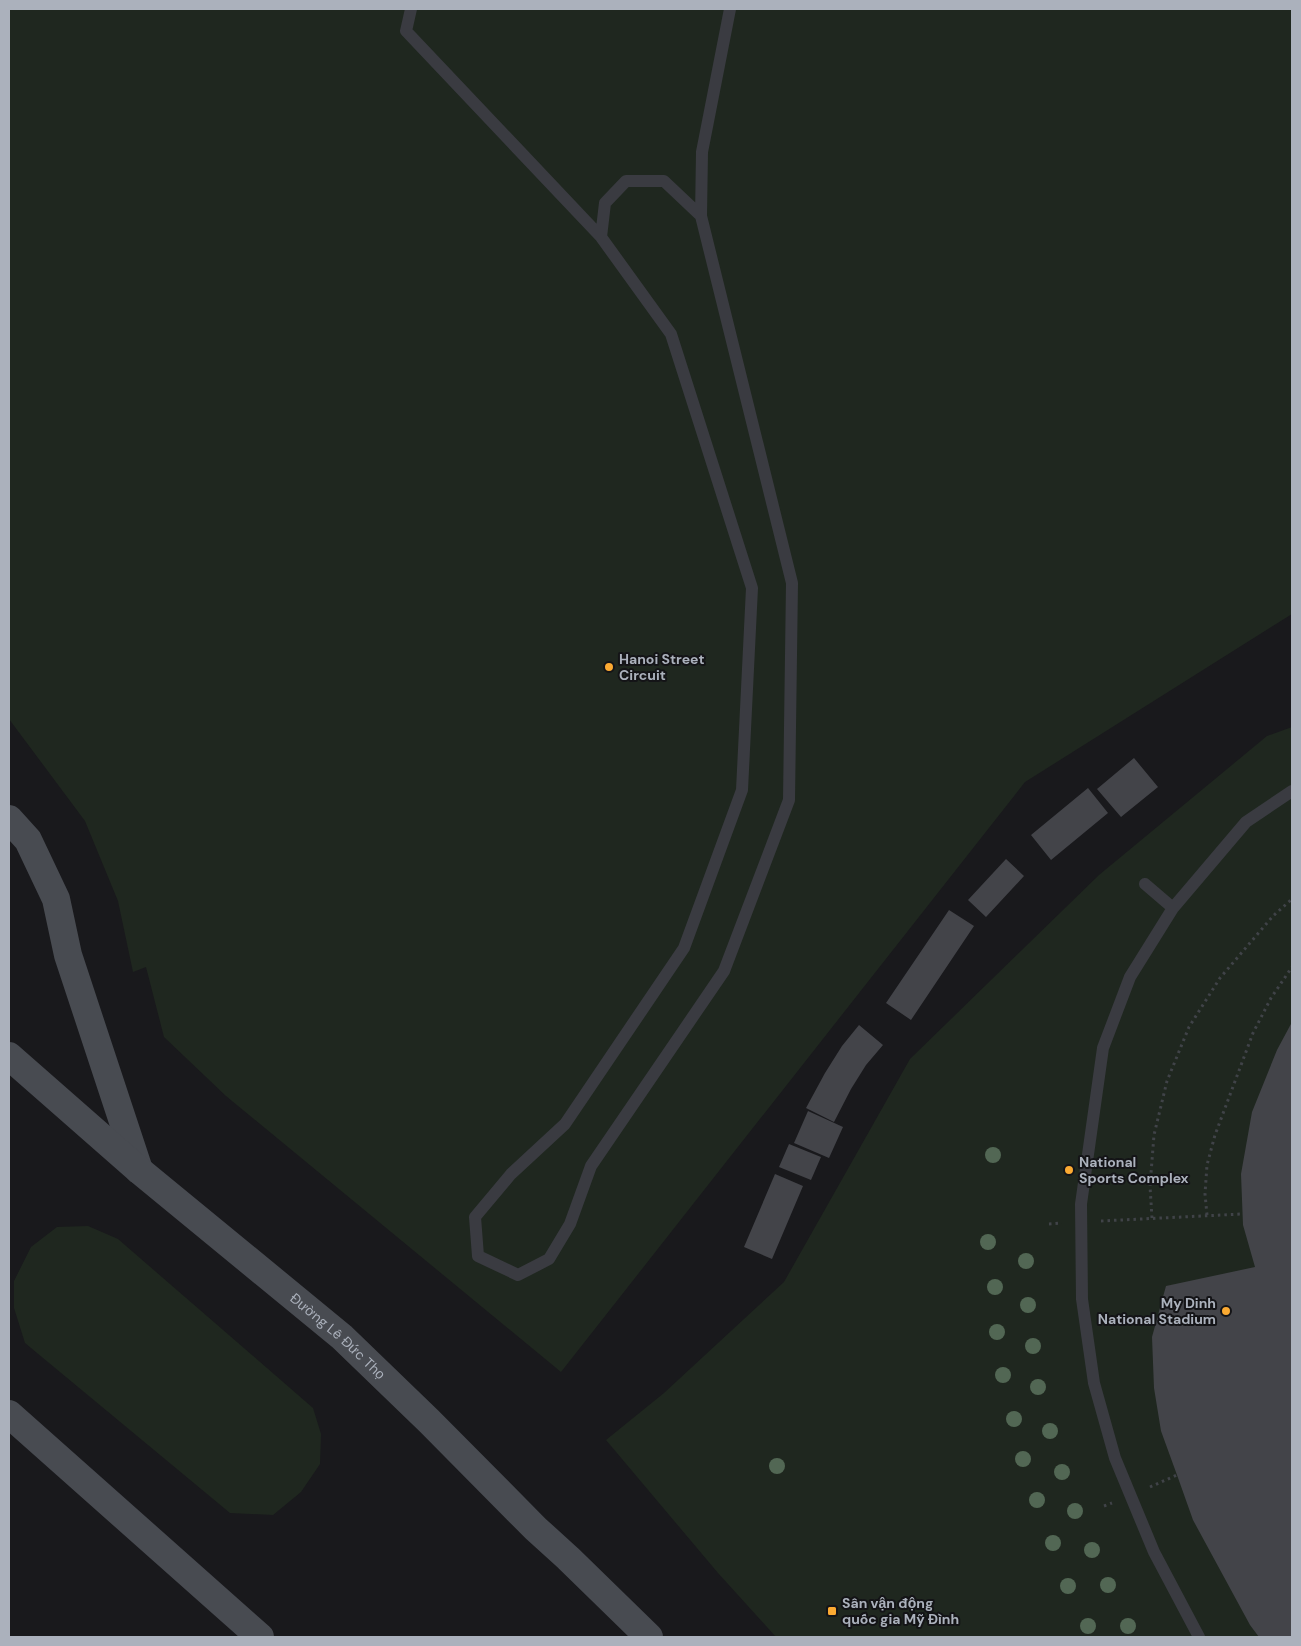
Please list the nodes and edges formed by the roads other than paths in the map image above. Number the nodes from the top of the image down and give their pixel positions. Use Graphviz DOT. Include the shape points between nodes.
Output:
graph roads {
  1 [pos="411,9"];
  2 [pos="730,9"];
  3 [pos="701,216"];
  4 [pos="601,237"];
  5 [pos="1292,791"];
  6 [pos="9,818"];
  7 [pos="1145,884"];
  8 [pos="1173,908"];
  9 [pos="9,1056"];
  10 [pos="140,1171"];
  11 [pos="9,1414"];
  12 [pos="260,1637"];
  13 [pos="648,1637"];
  14 [pos="1199,1637"];
  1 -- 4 [label="lane" via="406,31"];
  2 -- 3 [label="lane" via="702,152"];
  3 -- 4 [label="lane" via="664,181 626,181 605,203"];
  3 -- 4 [label="lane" via="792,583 789,800 724,971 591,1166 570,1224 549,1259 518,1275 478,1256 475,1217 511,1174 566,1124 684,948 742,790 752,588 671,334"];
  5 -- 8 [label="lane" via="1246,822"];
  6 -- 10 [label="main road" via="28,840 56,899 68,956"];
  7 -- 8 [label="lane"];
  8 -- 14 [label="lane" via="1130,977 1103,1048 1081,1204 1082,1299 1094,1383 1115,1458 1154,1552"];
  9 -- 10 [label="main road, Đường Lê Đức Thọ"];
  10 -- 13 [label="main road, Đường Lê Đức Thọ" via="342,1337"];
  11 -- 12 [label="main road"];
}
